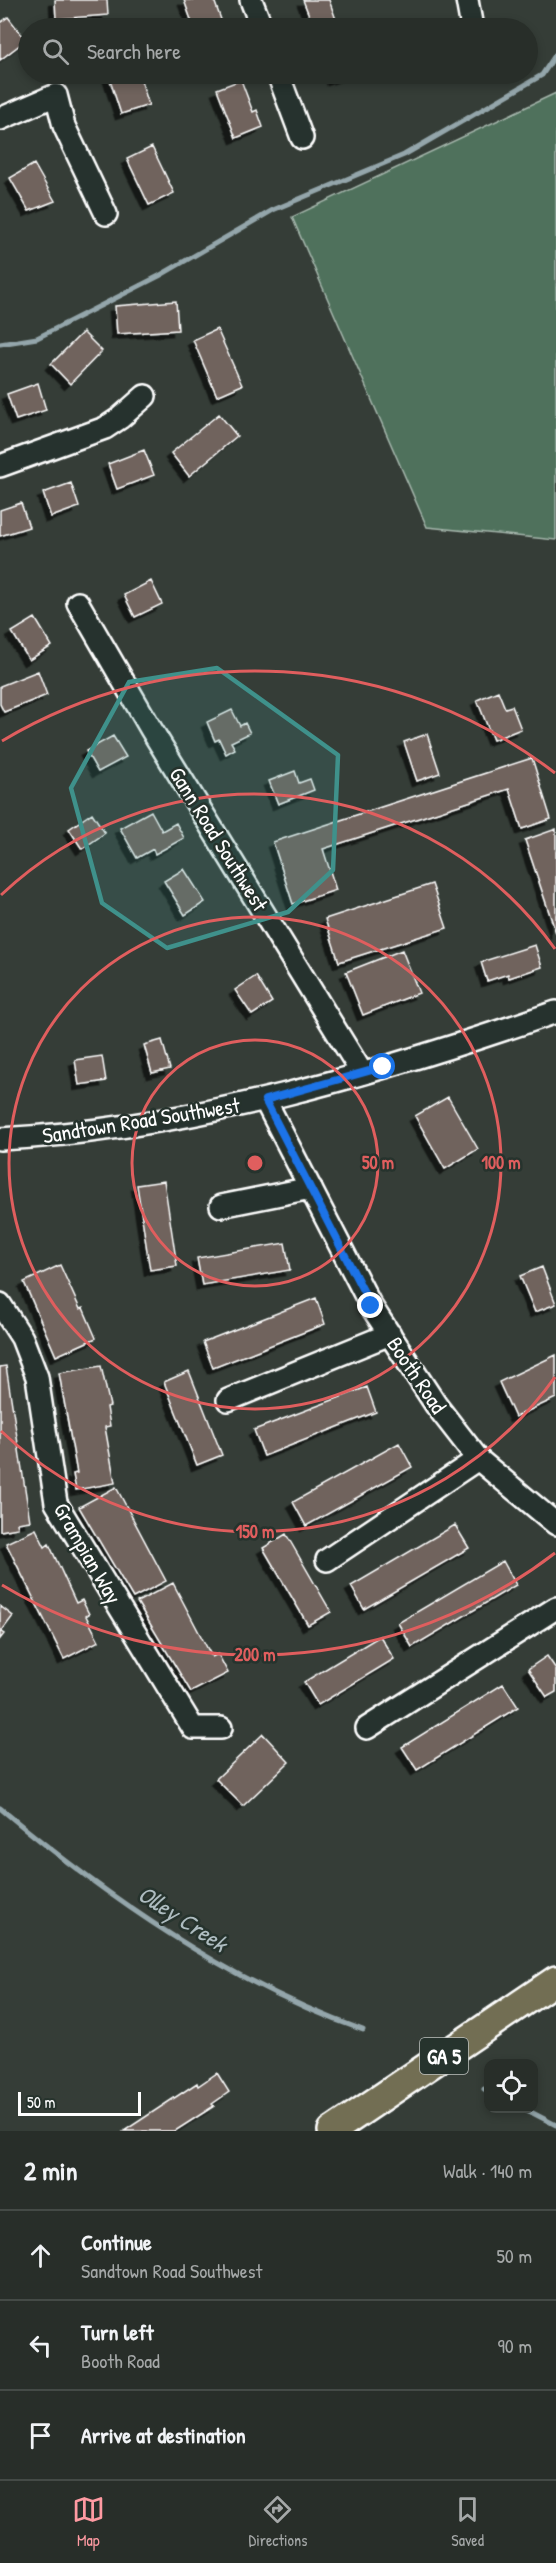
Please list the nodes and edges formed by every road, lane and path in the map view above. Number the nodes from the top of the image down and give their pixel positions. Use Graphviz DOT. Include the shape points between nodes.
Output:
graph roads {
  1 [pos="251,0"];
  2 [pos="467,0"];
  3 [pos="257,18"];
  4 [pos="470,18"];
  5 [pos="282,84"];
  6 [pos="0,119"];
  7 [pos="302,138"];
  8 [pos="106,214"];
  9 [pos="144,396"];
  10 [pos="0,466"];
  11 [pos="78,603"];
  12 [pos="556,1012"];
  13 [pos="362,1073"];
  14 [pos="265,1100"];
  15 [pos="0,1139"];
  16 [pos="311,1188"];
  17 [pos="221,1206"];
  18 [pos="0,1304"];
  19 [pos="390,1334"];
  20 [pos="228,1400"];
  21 [pos="478,1459"];
  22 [pos="556,1524"];
  23 [pos="327,1560"];
  24 [pos="556,1608"];
  25 [pos="221,1728"];
  26 [pos="367,1728"];
  27 [pos="556,1980"];
  28 [pos="332,2131"];
  1 -- 3 [label="street"];
  2 -- 4 [label="street"];
  5 -- 7 [label="street"];
  6 -- 8 [label="street" via="56,95 64,126"];
  9 -- 10 [label="street" via="105,428"];
  11 -- 13 [label="street, Gann Road Southwest"];
  12 -- 13 [label="street, Sandtown Road Southwest"];
  13 -- 14 [label="street, Sandtown Road Southwest"];
  14 -- 15 [label="street, Sandtown Road Southwest" via="86,1133"];
  14 -- 16 [label="street, Booth Road"];
  16 -- 17 [label="street"];
  16 -- 19 [label="street, Booth Road" via="371,1306"];
  18 -- 25 [label="street, Grampian Way" via="22,1338 37,1377 56,1503 193,1728"];
  19 -- 20 [label="street"];
  19 -- 21 [label="street, Booth Road" via="436,1406"];
  21 -- 22 [label="street, Booth Road"];
  21 -- 23 [label="street"];
  24 -- 26 [label="street"];
  27 -- 28 [label="main road, GA 5"];
}
